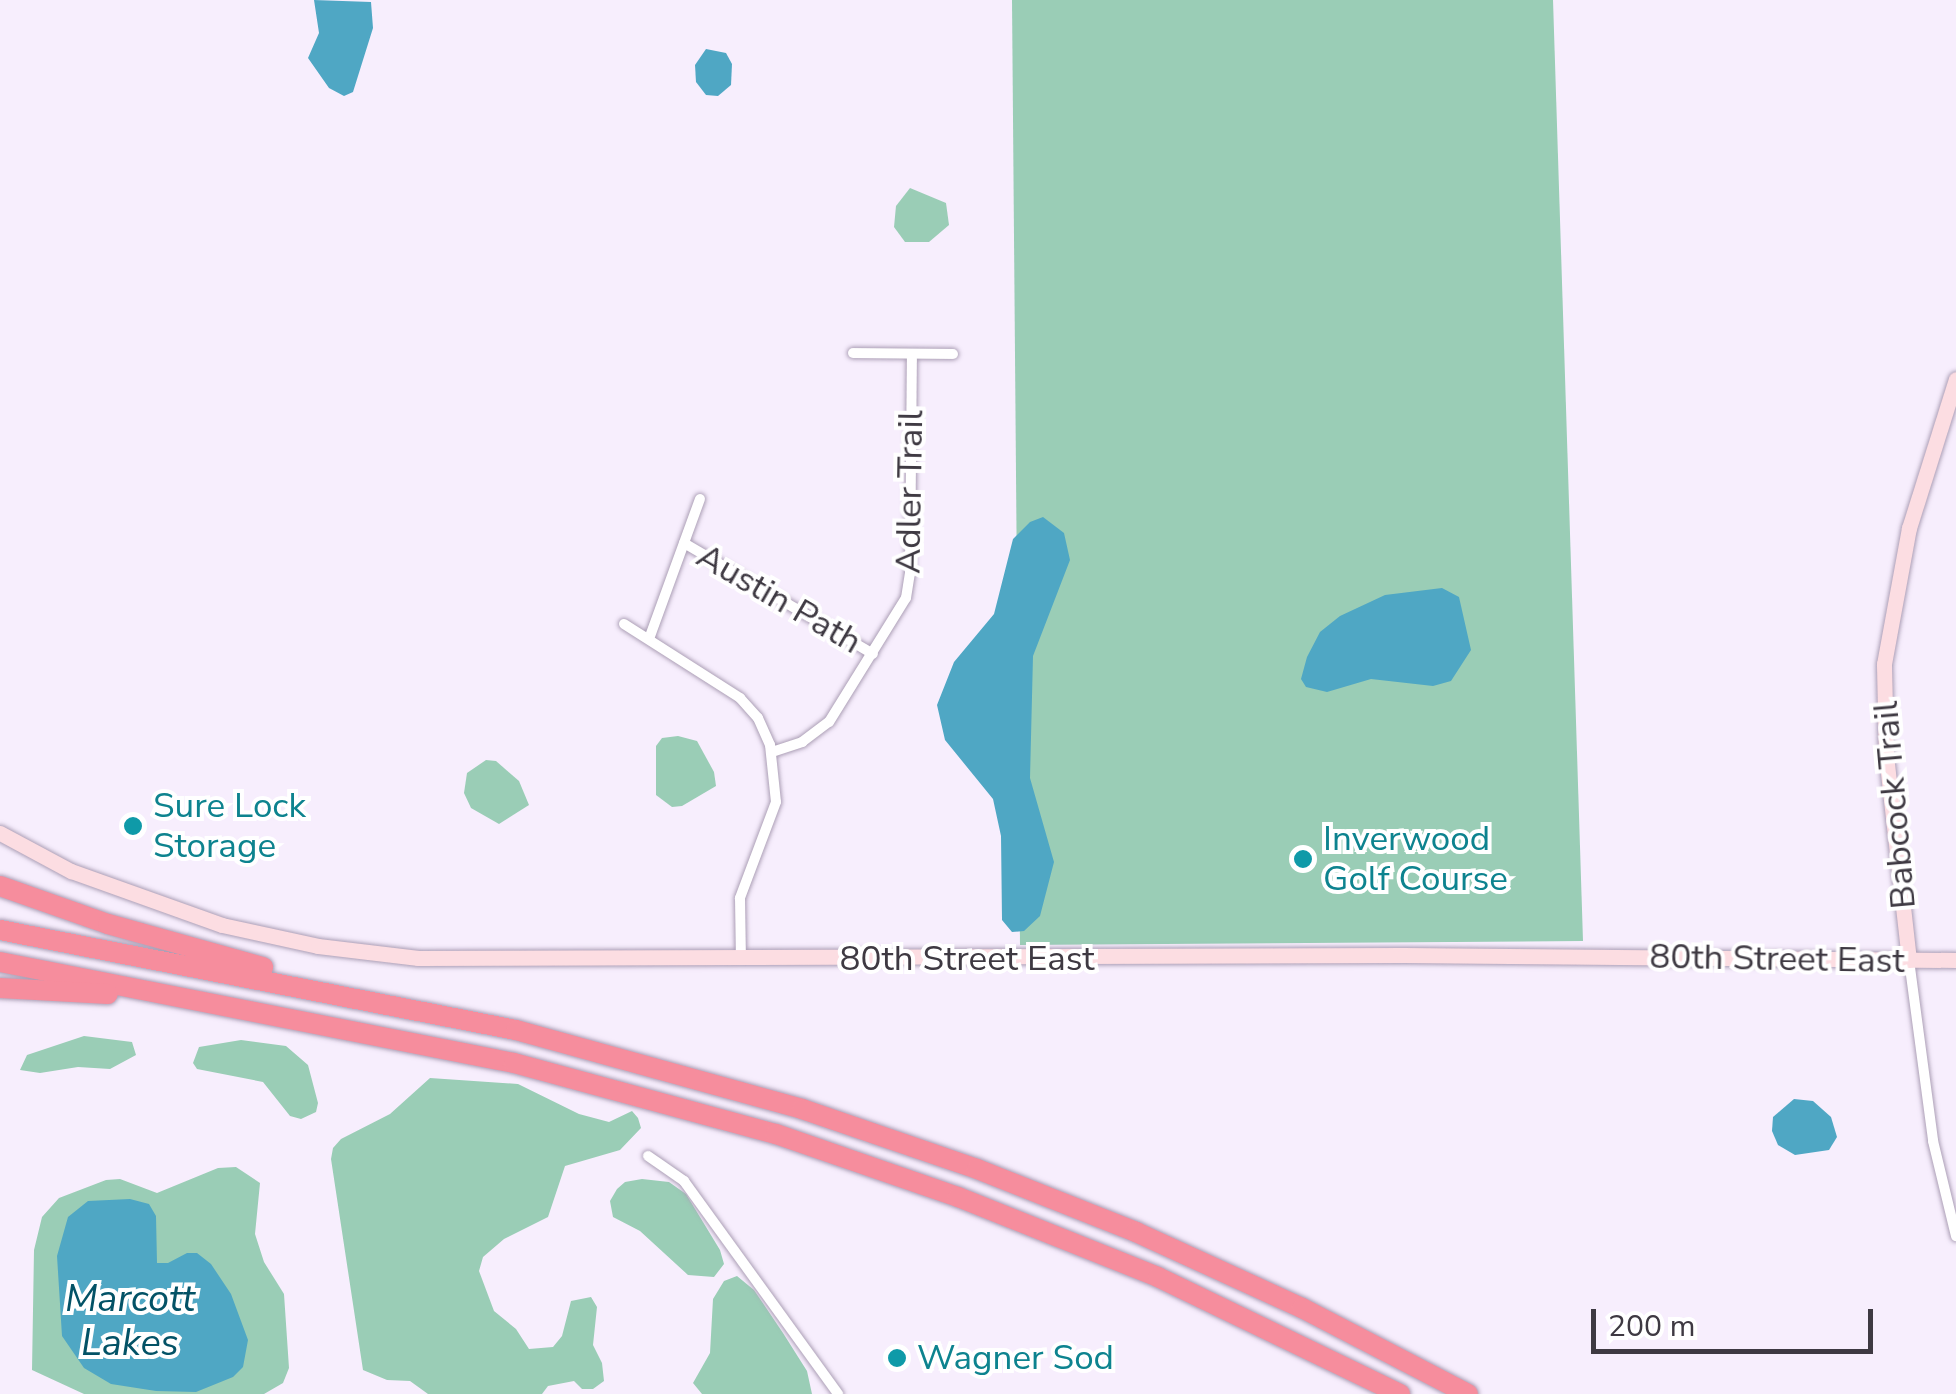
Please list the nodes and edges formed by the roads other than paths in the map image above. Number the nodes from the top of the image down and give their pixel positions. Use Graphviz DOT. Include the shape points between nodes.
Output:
graph roads {
  1 [pos="853,352"];
  2 [pos="912,354"];
  3 [pos="953,354"];
  4 [pos="1956,379"];
  5 [pos="700,499"];
  6 [pos="684,543"];
  7 [pos="624,624"];
  8 [pos="649,639"];
  9 [pos="874,654"];
  10 [pos="772,752"];
  11 [pos="0,834"];
  12 [pos="0,886"];
  13 [pos="0,930"];
  14 [pos="741,960"];
  15 [pos="1910,960"];
  16 [pos="1956,960"];
  17 [pos="0,962"];
  18 [pos="0,988"];
  19 [pos="414,1008"];
  20 [pos="400,1039"];
  21 [pos="648,1156"];
  22 [pos="1956,1236"];
  23 [pos="832,1391"];
  24 [pos="1400,1394"];
  25 [pos="1468,1394"];
  1 -- 2 [label="street"];
  2 -- 3 [label="street"];
  2 -- 9 [label="street, Adler Trail" via="909,583"];
  4 -- 15 [label="street, Babcock Trail" via="1910,528 1884,664 1886,754"];
  5 -- 6 [label="street"];
  6 -- 8 [label="street"];
  6 -- 9 [label="street, Austin Path"];
  7 -- 8 [label="street"];
  8 -- 10 [label="street" via="740,698 758,718"];
  9 -- 10 [label="street, Adler Trail" via="829,722 802,742"];
  10 -- 14 [label="street" via="776,802 740,898"];
  11 -- 14 [label="street, 80th Street East" via="44,860 150,901 318,946 434,959"];
  12 -- 19 [label="highway" via="126,929"];
  13 -- 19 [label="highway"];
  14 -- 15 [label="street, 80th Street East" via="1397,954"];
  15 -- 16 [label="street, 80th Street East"];
  15 -- 22 [label="street, Babcock Trail" via="1933,1140"];
  17 -- 20 [label="highway"];
  18 -- 20 [label="highway" via="172,1000"];
  19 -- 25 [label="highway" via="705,1079 920,1148 1194,1258"];
  20 -- 24 [label="highway" via="649,1097 909,1179 1158,1277"];
  21 -- 23 [label="street" via="684,1181"];
}
